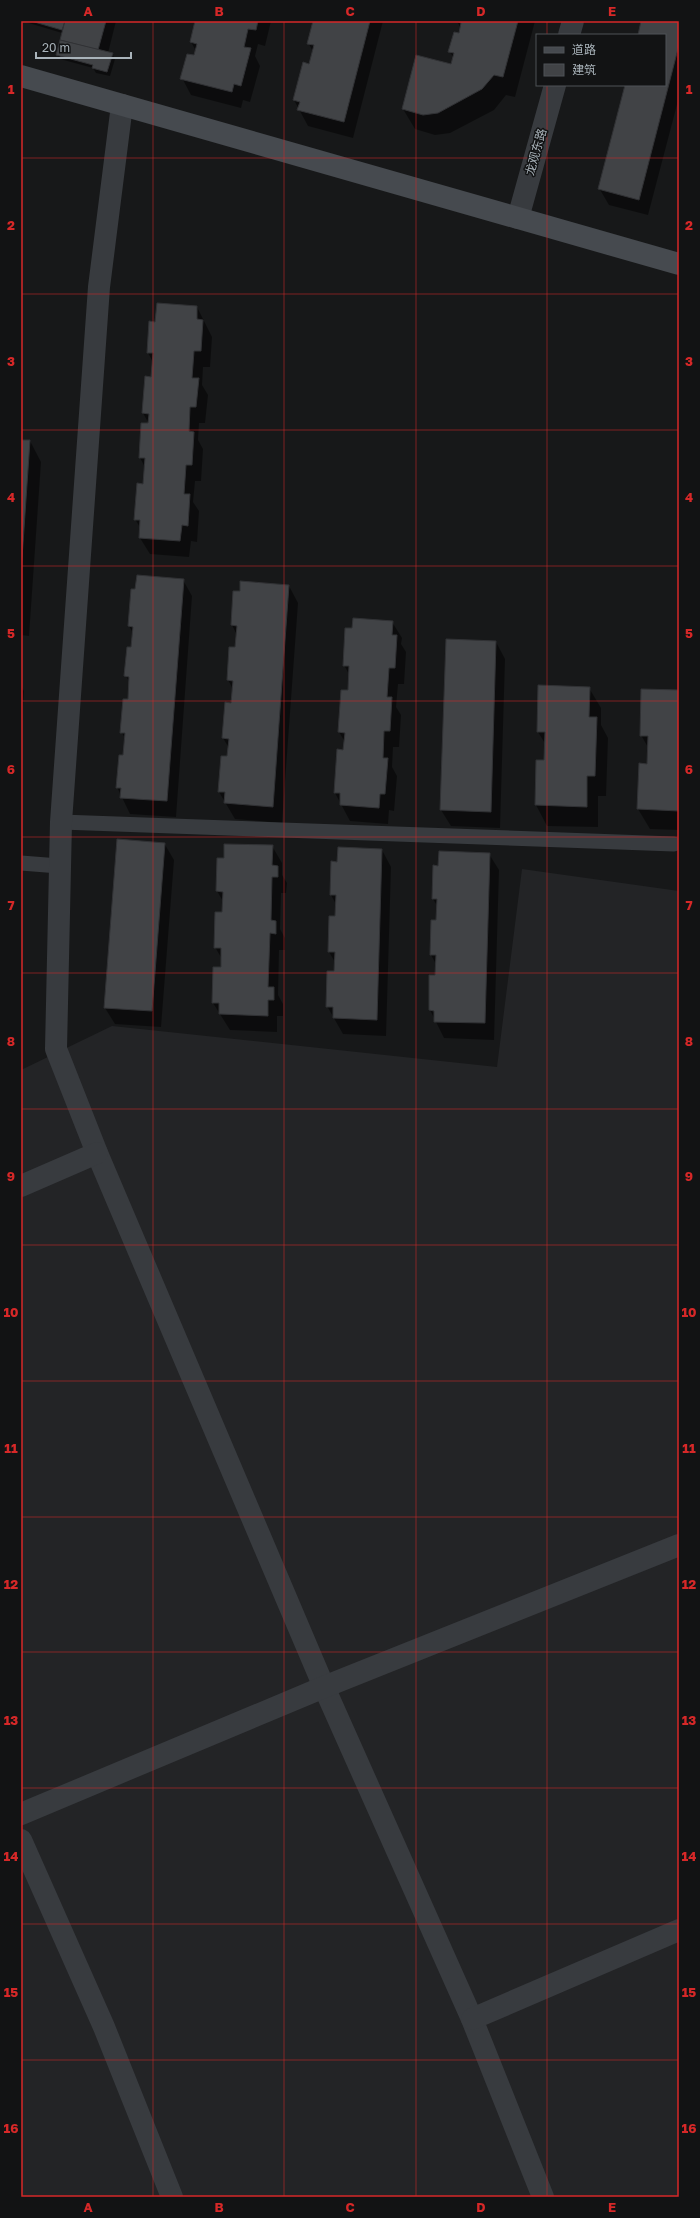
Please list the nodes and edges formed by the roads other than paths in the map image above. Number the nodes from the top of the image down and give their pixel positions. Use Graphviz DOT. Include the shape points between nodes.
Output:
graph roads {
  1 [pos="572,21"];
  2 [pos="569,34"];
  3 [pos="21,76"];
  4 [pos="555,86"];
  5 [pos="122,105"];
  6 [pos="518,218"];
  7 [pos="679,264"];
  8 [pos="61,822"];
  9 [pos="674,844"];
  10 [pos="21,863"];
  11 [pos="59,866"];
  12 [pos="97,1153"];
  13 [pos="21,1186"];
  14 [pos="679,1545"];
  15 [pos="324,1687"];
  16 [pos="21,1814"];
  17 [pos="21,1840"];
  18 [pos="679,1930"];
  19 [pos="472,2019"];
  20 [pos="172,2197"];
  21 [pos="543,2197"];
  1 -- 2 [label="street"];
  3 -- 5 [label="main road"];
  4 -- 6 [label="street, 龙观东路"];
  5 -- 6 [label="main road"];
  5 -- 8 [label="street" via="99,287"];
  6 -- 7 [label="main road"];
  8 -- 9 [label="lane"];
  8 -- 11 [label="street"];
  10 -- 11 [label="lane"];
  11 -- 12 [label="street" via="56,1049"];
  12 -- 13 [label="street"];
  12 -- 15 [label="street"];
  14 -- 15 [label="street"];
  15 -- 16 [label="street"];
  15 -- 19 [label="street"];
  17 -- 20 [label="street" via="104,2027"];
  18 -- 19 [label="street"];
  19 -- 21 [label="street"];
}
